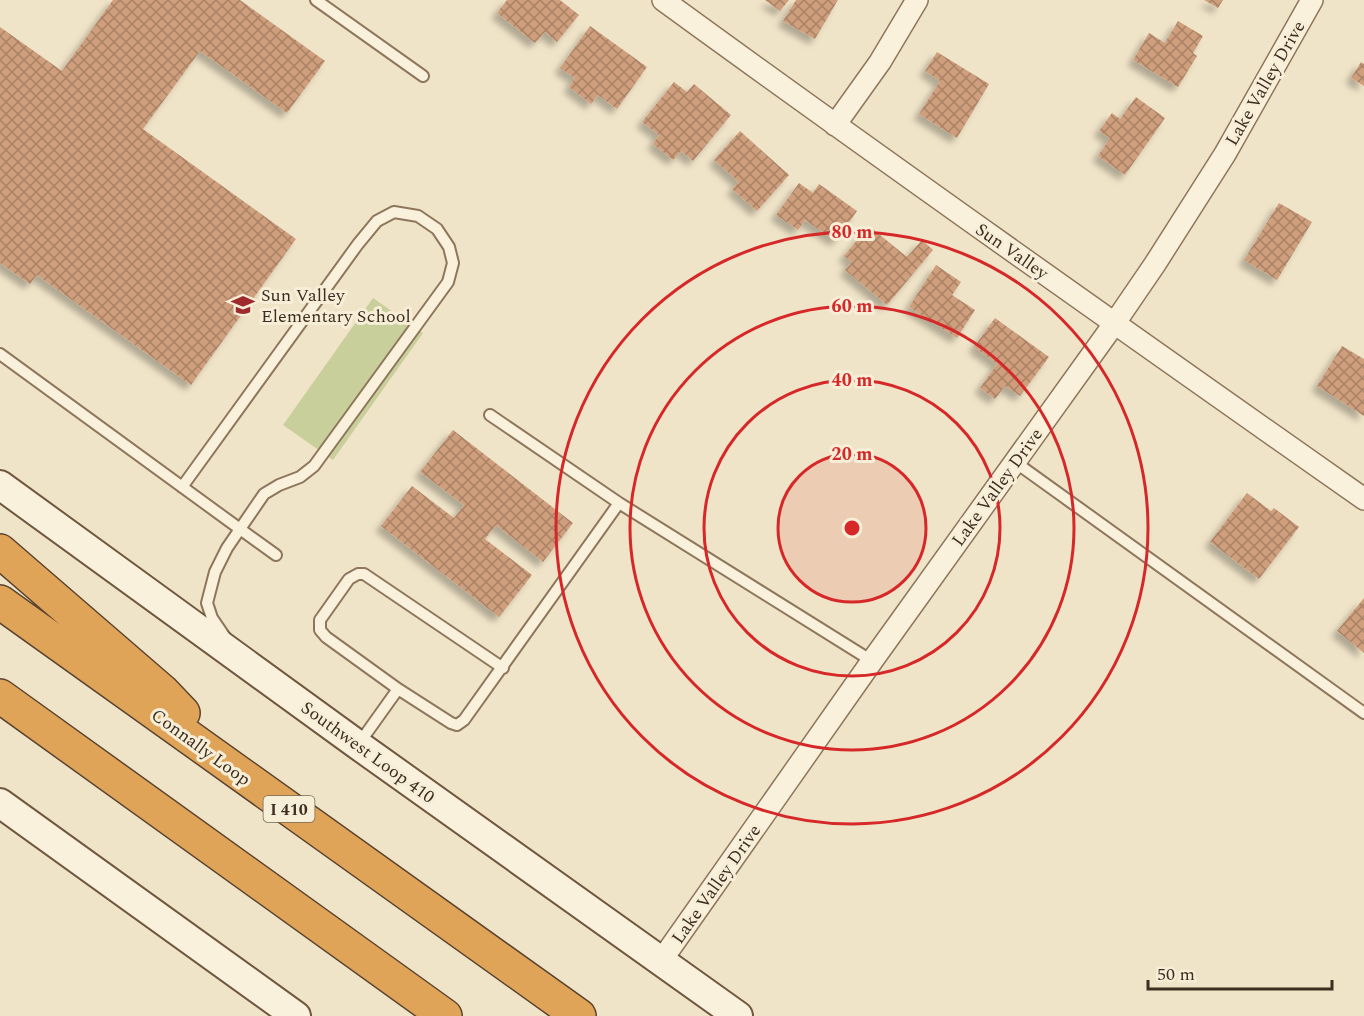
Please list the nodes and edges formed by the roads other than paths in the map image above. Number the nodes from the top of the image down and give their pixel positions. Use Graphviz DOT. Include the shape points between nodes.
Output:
graph roads {
  1 [pos="316,0"];
  2 [pos="663,0"];
  3 [pos="917,0"];
  4 [pos="1312,0"];
  5 [pos="423,76"];
  6 [pos="835,125"];
  7 [pos="1114,324"];
  8 [pos="0,354"];
  9 [pos="490,415"];
  10 [pos="1015,462"];
  11 [pos="0,485"];
  12 [pos="182,487"];
  13 [pos="1364,499"];
  14 [pos="619,503"];
  15 [pos="240,529"];
  16 [pos="0,551"];
  17 [pos="276,555"];
  18 [pos="0,602"];
  19 [pos="243,661"];
  20 [pos="872,661"];
  21 [pos="503,668"];
  22 [pos="399,689"];
  23 [pos="0,696"];
  24 [pos="1364,713"];
  25 [pos="358,745"];
  26 [pos="246,779"];
  27 [pos="0,803"];
  28 [pos="661,961"];
  29 [pos="296,1016"];
  30 [pos="445,1016"];
  31 [pos="579,1016"];
  32 [pos="738,1016"];
  1 -- 5 [label="lane"];
  2 -- 6 [label="street, Sun Valley"];
  3 -- 6 [label="street" via="880,62"];
  4 -- 7 [label="street, Lake Valley Drive" via="1225,154"];
  6 -- 7 [label="street, Sun Valley"];
  7 -- 10 [label="street, Lake Valley Drive"];
  7 -- 13 [label="street, Sun Valley"];
  8 -- 12 [label="lane"];
  9 -- 14 [label="lane"];
  10 -- 20 [label="street, Lake Valley Drive"];
  10 -- 24 [label="lane"];
  11 -- 19 [label="main road, Southwest Loop 410"];
  12 -- 15 [label="lane"];
  12 -- 15 [label="lane" via="377,221 394,212 418,216 437,229 449,247 453,263 448,282 314,466 264,494"];
  14 -- 20 [label="lane"];
  14 -- 21 [label="lane"];
  15 -- 17 [label="lane"];
  15 -- 19 [label="lane" via="215,572 207,603 212,618"];
  16 -- 26 [label="highway" via="162,691"];
  18 -- 26 [label="highway, Connally Loop / I 410"];
  19 -- 25 [label="main road, Southwest Loop 410"];
  20 -- 28 [label="street, Lake Valley Drive"];
  21 -- 22 [label="lane" via="457,725"];
  21 -- 22 [label="lane" via="364,574 358,574 349,579 320,620 320,630"];
  22 -- 25 [label="lane"];
  23 -- 30 [label="highway"];
  25 -- 28 [label="main road, Southwest Loop 410"];
  26 -- 31 [label="highway, Connally Loop / I 410"];
  27 -- 29 [label="main road"];
  28 -- 32 [label="main road, Southwest Loop 410"];
}
